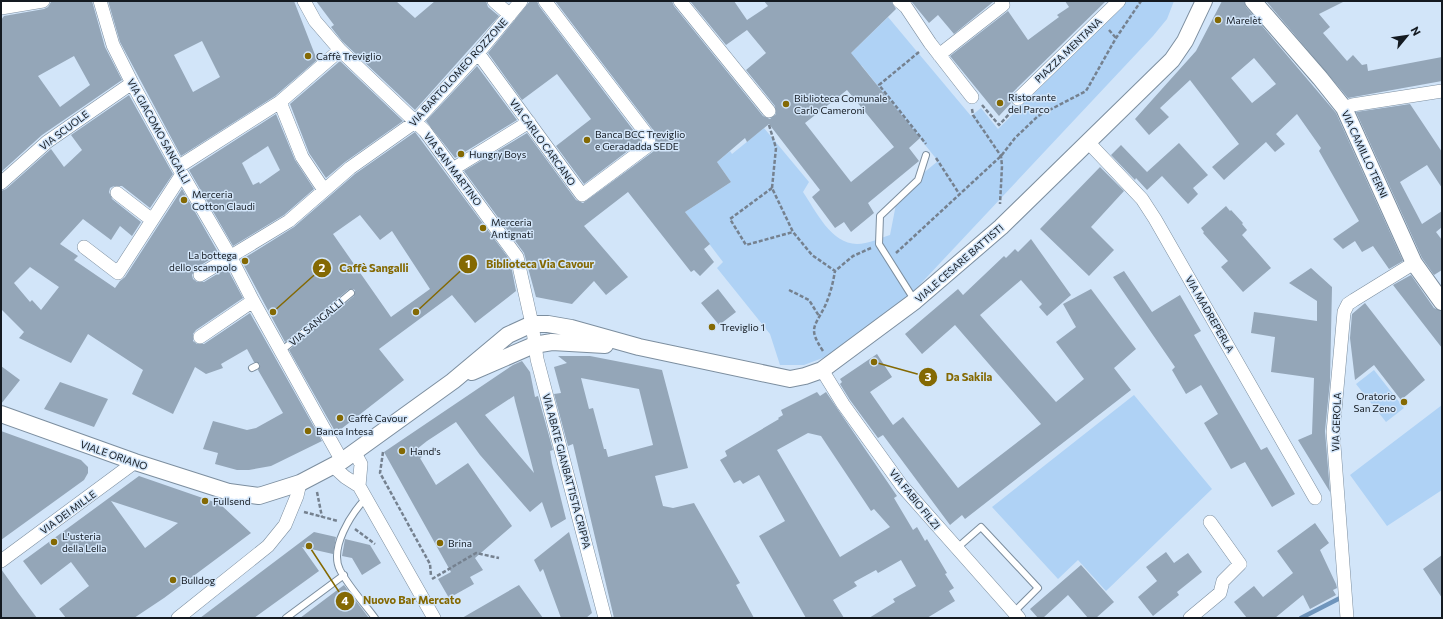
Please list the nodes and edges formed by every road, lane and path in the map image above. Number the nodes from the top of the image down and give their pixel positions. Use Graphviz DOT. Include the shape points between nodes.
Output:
graph roads {
  1 [pos="43,1"];
  2 [pos="100,1"];
  3 [pos="304,1"];
  4 [pos="494,1"];
  5 [pos="522,1"];
  6 [pos="545,1"];
  7 [pos="680,1"];
  8 [pos="899,1"];
  9 [pos="1001,1"];
  10 [pos="1119,1"];
  11 [pos="1141,1"];
  12 [pos="1204,1"];
  13 [pos="1252,1"];
  14 [pos="1,8"];
  15 [pos="510,15"];
  16 [pos="930,43"];
  17 [pos="340,50"];
  18 [pos="478,53"];
  19 [pos="939,55"];
  20 [pos="132,83"];
  21 [pos="1442,91"];
  22 [pos="972,97"];
  23 [pos="1018,99"];
  24 [pos="280,102"];
  25 [pos="1344,108"];
  26 [pos="769,111"];
  27 [pos="415,122"];
  28 [pos="529,122"];
  29 [pos="1088,142"];
  30 [pos="928,152"];
  31 [pos="934,155"];
  32 [pos="1001,156"];
  33 [pos="453,168"];
  34 [pos="180,171"];
  35 [pos="1,183"];
  36 [pos="772,188"];
  37 [pos="324,190"];
  38 [pos="117,193"];
  39 [pos="960,195"];
  40 [pos="1000,204"];
  41 [pos="152,220"];
  42 [pos="793,232"];
  43 [pos="84,247"];
  44 [pos="870,248"];
  45 [pos="894,255"];
  46 [pos="230,256"];
  47 [pos="1414,263"];
  48 [pos="835,271"];
  49 [pos="200,275"];
  50 [pos="789,290"];
  51 [pos="350,293"];
  52 [pos="253,301"];
  53 [pos="915,301"];
  54 [pos="1442,302"];
  55 [pos="819,316"];
  56 [pos="532,324"];
  57 [pos="200,337"];
  58 [pos="534,345"];
  59 [pos="638,347"];
  60 [pos="823,351"];
  61 [pos="279,352"];
  62 [pos="822,370"];
  63 [pos="453,381"];
  64 [pos="1,414"];
  65 [pos="383,452"];
  66 [pos="344,460"];
  67 [pos="135,462"];
  68 [pos="308,484"];
  69 [pos="363,492"];
  70 [pos="1315,498"];
  71 [pos="322,517"];
  72 [pos="1210,522"];
  73 [pos="957,548"];
  74 [pos="498,558"];
  75 [pos="1,561"];
  76 [pos="344,575"];
  77 [pos="294,612"];
  78 [pos="1017,615"];
  79 [pos="178,618"];
  80 [pos="286,618"];
  81 [pos="299,618"];
  82 [pos="375,618"];
  83 [pos="434,618"];
  84 [pos="605,618"];
  85 [pos="1190,618"];
  86 [pos="1347,618"];
  1 -- 14 [label="street"];
  2 -- 20 [label="street, VIA GIACOMO SANGALLI" via="113,45"];
  3 -- 17 [label="street, VIA SAN MARTINO" via="315,21"];
  4 -- 15 [label="street"];
  5 -- 15 [label="street, VIA BARTOLOMEO ROZZONE"];
  6 -- 28 [label="street, VIA CARLO CARCANO" via="648,136 649,145 582,195"];
  7 -- 26 [label="street"];
  8 -- 16 [label="street" via="906,7"];
  9 -- 19 [label="street" via="1003,5"];
  10 -- 23 [label="street, PIAZZA MENTANA"];
  11 -- 32 [label="path" via="1116,38 1086,91 1038,116"];
  12 -- 29 [label="street, VIALE CESARE BATTISTI" via="1185,41 1172,60"];
  13 -- 25 [label="street, VIA CAMILLO TERNI"];
  15 -- 18 [label="street, VIA BARTOLOMEO ROZZONE"];
  16 -- 19 [label="street"];
  16 -- 30 [label="path" via="879,85"];
  17 -- 24 [label="street"];
  17 -- 27 [label="street, VIA SAN MARTINO"];
  18 -- 27 [label="street, VIA BARTOLOMEO ROZZONE"];
  18 -- 28 [label="street, VIA CARLO CARCANO"];
  19 -- 22 [label="street"];
  20 -- 34 [label="street, VIA GIACOMO SANGALLI"];
  20 -- 35 [label="street, VIA SCUOLE" via="48,142"];
  21 -- 25 [label="street"];
  22 -- 23 [label="path" via="983,105 999,125 1018,105"];
  22 -- 32 [label="path" via="973,115"];
  24 -- 34 [label="street"];
  24 -- 37 [label="street" via="302,157"];
  25 -- 47 [label="street, VIA CAMILLO TERNI"];
  26 -- 36 [label="path" via="776,148"];
  27 -- 33 [label="street, VIA SAN MARTINO"];
  27 -- 37 [label="street, VIA BARTOLOMEO ROZZONE" via="350,168"];
  28 -- 33 [label="street"];
  29 -- 53 [label="street, VIALE CESARE BATTISTI" via="1001,226"];
  29 -- 70 [label="street, VIA MADREPERLA" via="1142,199 1155,219"];
  30 -- 53 [label="lane" via="918,180 880,216 879,244"];
  31 -- 39 [label="path"];
  32 -- 39 [label="path"];
  32 -- 40 [label="path"];
  33 -- 56 [label="street, VIA SAN MARTINO" via="517,257"];
  34 -- 41 [label="street"];
  34 -- 46 [label="street, VIA GIACOMO SANGALLI"];
  36 -- 42 [label="path"];
  36 -- 42 [label="path" via="730,219 746,245"];
  37 -- 46 [label="street, VIA BARTOLOMEO ROZZONE" via="289,221"];
  38 -- 41 [label="street"];
  39 -- 45 [label="path"];
  41 -- 43 [label="street" via="118,273"];
  42 -- 48 [label="path" via="812,255"];
  44 -- 48 [label="path" via="854,256"];
  46 -- 49 [label="street"];
  46 -- 52 [label="street, VIA GIACOMO SANGALLI"];
  47 -- 54 [label="street, VIA CAMILLO TERNI"];
  47 -- 86 [label="street, VIA GEROLA" via="1354,300 1344,312 1333,432"];
  48 -- 55 [label="path" via="825,306"];
  50 -- 55 [label="path" via="809,300"];
  51 -- 61 [label="lane, VIA SANGALLI"];
  52 -- 57 [label="street"];
  52 -- 61 [label="street, VIA GIACOMO SANGALLI"];
  53 -- 62 [label="street, VIALE CESARE BATTISTI"];
  55 -- 60 [label="path" via="815,321 815,340"];
  56 -- 58 [label="street, VIA ABATE GIANBATTISTA CRIPPA"];
  56 -- 59 [label="street, VIALE CESARE BATTISTI" via="571,328"];
  56 -- 63 [label="street" via="508,335"];
  58 -- 59 [label="street, VIALE CESARE BATTISTI" via="575,343"];
  58 -- 63 [label="street, VIALE CESARE BATTISTI"];
  58 -- 84 [label="street, VIA ABATE GIANBATTISTA CRIPPA"];
  59 -- 62 [label="street, VIALE CESARE BATTISTI" via="790,379"];
  61 -- 66 [label="street, VIA GIACOMO SANGALLI"];
  62 -- 73 [label="street, VIA FABIO FILZI" via="843,404 902,486"];
  63 -- 66 [label="street, VIALE ORIANO"];
  64 -- 67 [label="street, VIALE ORIANO"];
  65 -- 74 [label="path" via="380,473 430,564 431,577 476,553"];
  66 -- 68 [label="street, VIALE ORIANO"];
  66 -- 69 [label="street" via="345,477"];
  66 -- 69 [label="street" via="361,464"];
  67 -- 68 [label="street, VIALE ORIANO" via="229,492 259,496"];
  67 -- 75 [label="street, VIA DEI MILLE"];
  68 -- 71 [label="path"];
  68 -- 79 [label="street" via="297,496 285,525 268,546"];
  69 -- 76 [label="lane" via="343,528 337,559"];
  69 -- 83 [label="street"];
  72 -- 85 [label="street" via="1240,564 1223,581 1220,593"];
  73 -- 78 [label="street, VIA FABIO FILZI"];
  73 -- 78 [label="lane" via="981,527 1038,588"];
  76 -- 77 [label="lane"];
  76 -- 82 [label="lane"];
  77 -- 80 [label="lane"];
  77 -- 81 [label="lane"];
}
